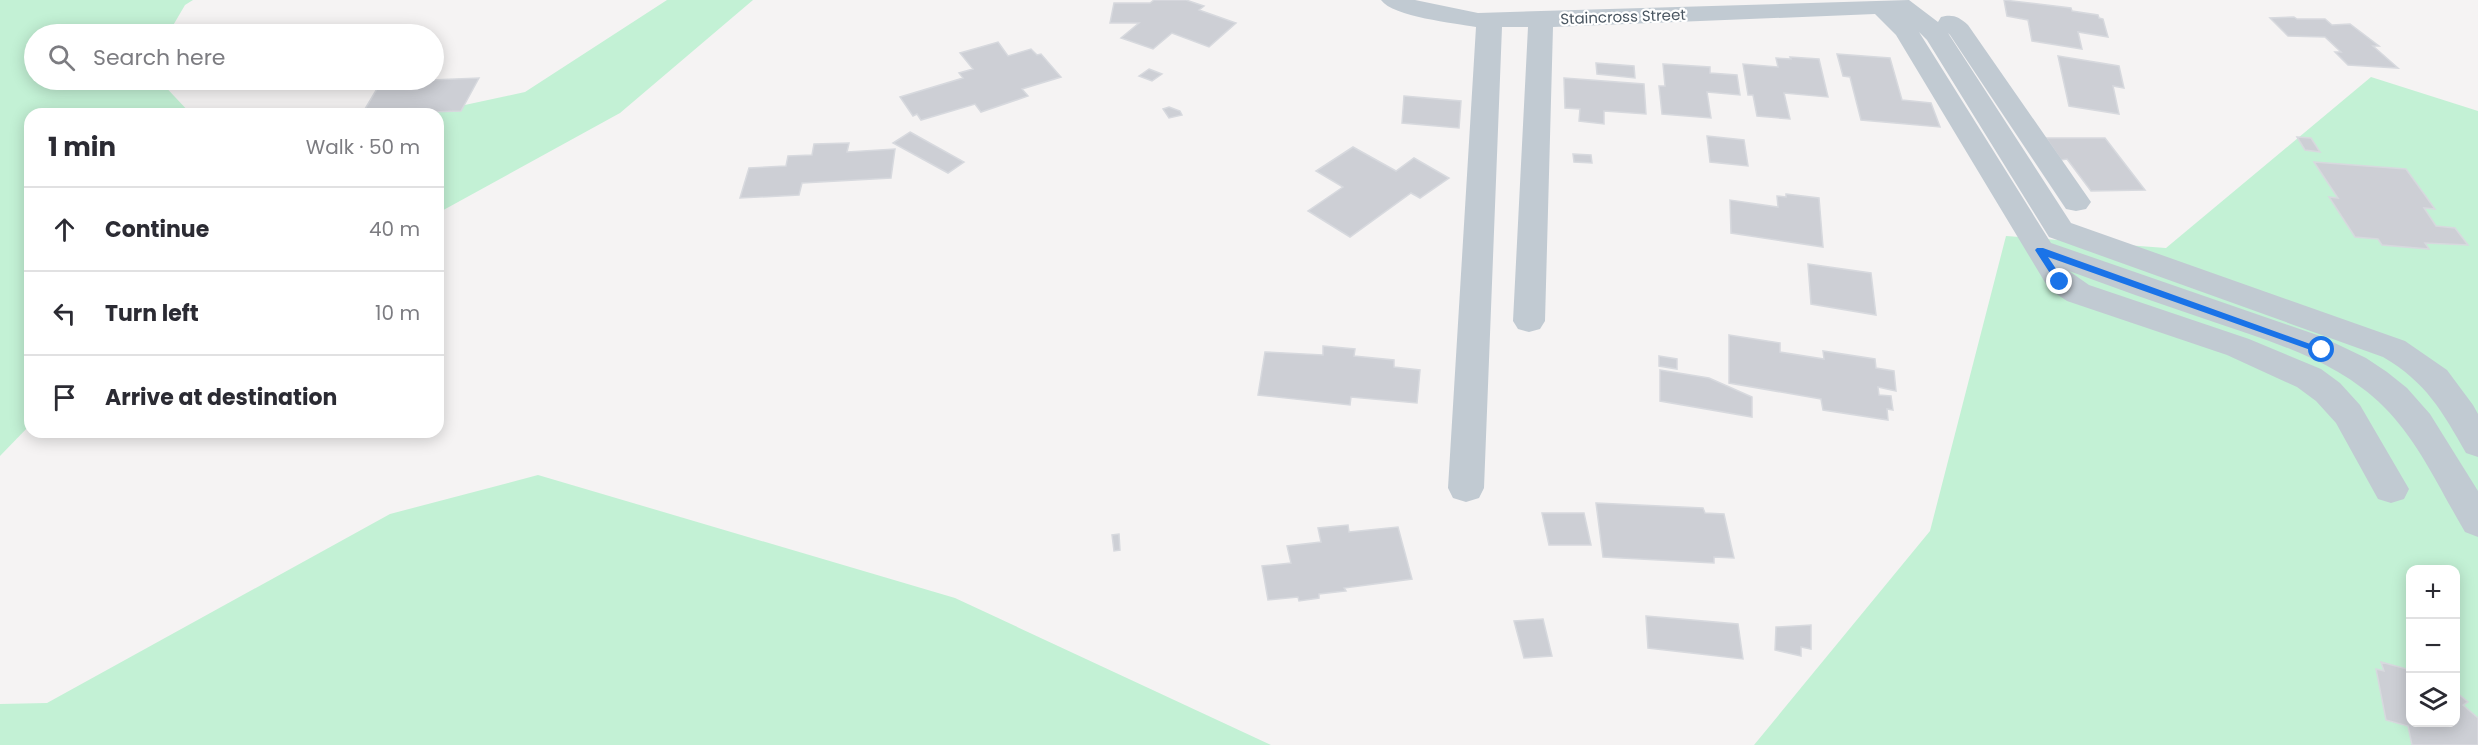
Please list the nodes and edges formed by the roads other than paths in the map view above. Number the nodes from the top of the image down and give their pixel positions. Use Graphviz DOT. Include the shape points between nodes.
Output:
graph roads {
  1 [pos="1393,0"];
  2 [pos="1920,0"];
  3 [pos="1887,2"];
  4 [pos="1488,20"];
  5 [pos="1541,20"];
  6 [pos="2076,202"];
  7 [pos="2040,250"];
  8 [pos="1529,321"];
  9 [pos="2478,444"];
  10 [pos="1466,488"];
  11 [pos="2391,489"];
  12 [pos="2478,522"];
  1 -- 4 [label="street, Staincross Street" via="1411,7"];
  2 -- 6 [label="street" via="1959,30"];
  3 -- 5 [label="street, Staincross Street"];
  3 -- 7 [label="street"];
  3 -- 9 [label="street" via="1937,36 2060,230 2402,353 2430,371 2444,386"];
  4 -- 5 [label="street, Staincross Street"];
  4 -- 10 [label="street"];
  5 -- 8 [label="street"];
  7 -- 11 [label="street" via="2060,282 2078,293 2238,347 2309,378 2348,414"];
  7 -- 12 [label="street" via="2264,328 2322,350 2365,373 2397,398"];
}
